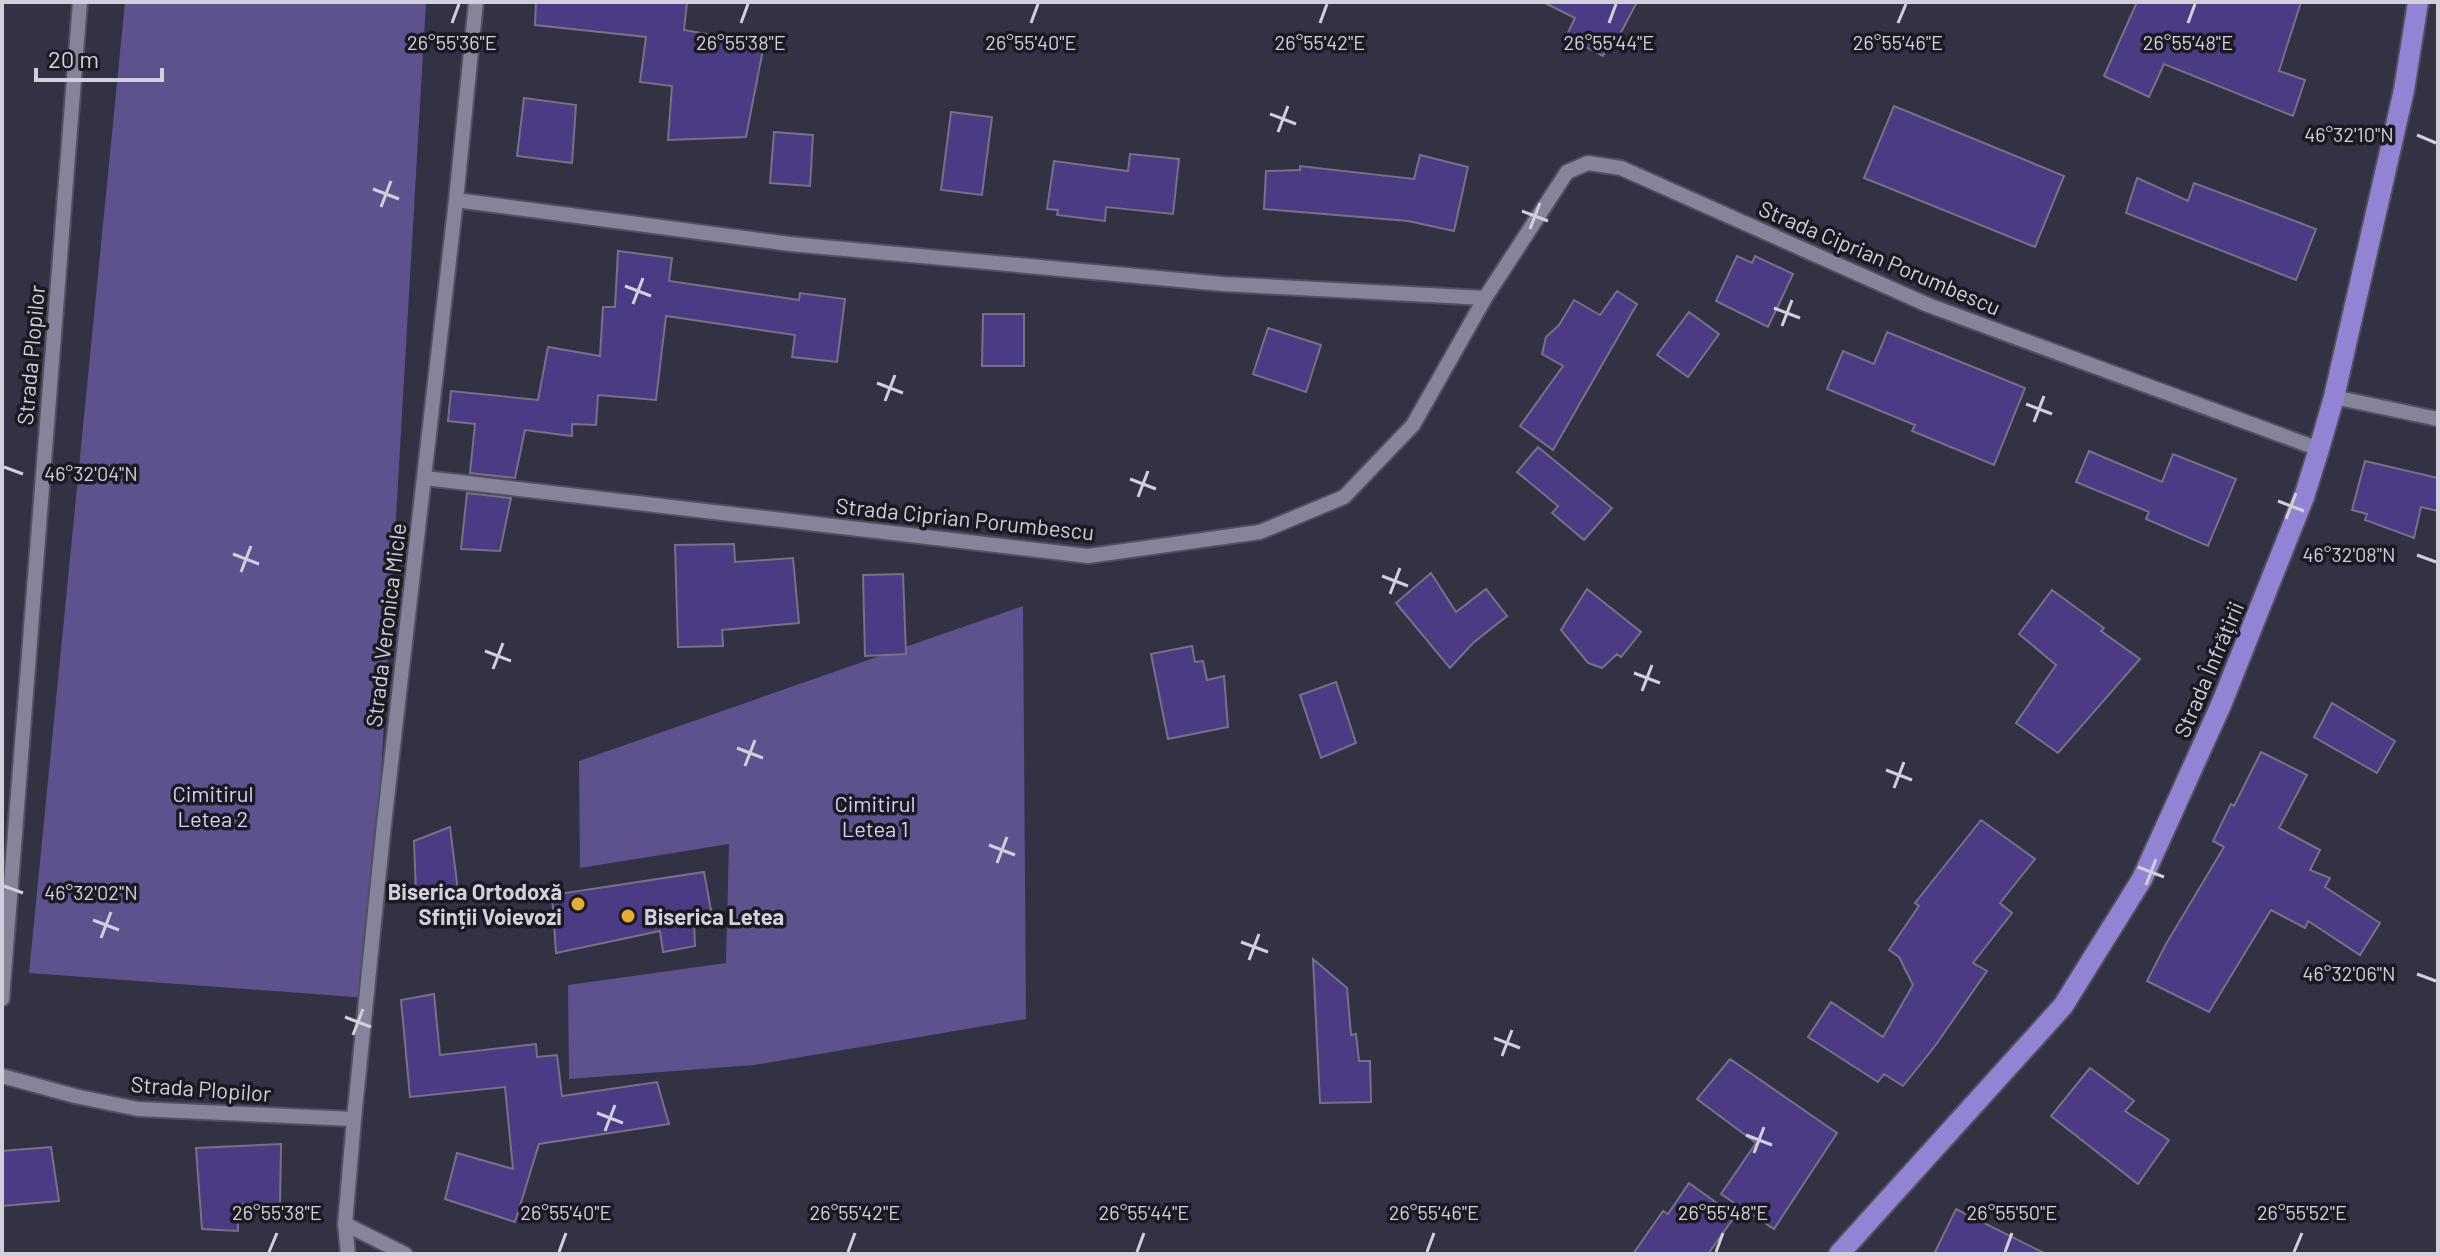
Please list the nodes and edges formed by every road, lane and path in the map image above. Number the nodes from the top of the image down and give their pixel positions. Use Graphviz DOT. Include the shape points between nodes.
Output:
graph roads {
  1 [pos="80,2"];
  2 [pos="476,2"];
  3 [pos="2418,2"];
  4 [pos="456,200"];
  5 [pos="1485,298"];
  6 [pos="2334,397"];
  7 [pos="2438,419"];
  8 [pos="2319,449"];
  9 [pos="425,478"];
  10 [pos="2,999"];
  11 [pos="2,1076"];
  12 [pos="354,1119"];
  13 [pos="345,1224"];
  14 [pos="348,1254"];
  15 [pos="405,1254"];
  16 [pos="1839,1254"];
  1 -- 10 [label="street, Strada Plopilor"];
  2 -- 4 [label="street, Strada Veronica Micle"];
  3 -- 6 [label="main road, Strada Înfrățirii" via="2404,90"];
  4 -- 5 [label="street" via="790,244 1223,284"];
  4 -- 9 [label="street, Strada Veronica Micle"];
  5 -- 8 [label="street, Strada Ciprian Porumbescu" via="1567,172 1588,163 1621,168 1928,305"];
  5 -- 9 [label="street, Strada Ciprian Porumbescu" via="1413,425 1344,497 1260,532 1088,556"];
  6 -- 7 [label="street"];
  6 -- 8 [label="main road, Strada Înfrățirii"];
  8 -- 16 [label="main road, Strada Înfrățirii" via="2221,705 2142,879 2063,1006"];
  9 -- 12 [label="street, Strada Veronica Micle"];
  11 -- 12 [label="street, Strada Plopilor" via="138,1109"];
  12 -- 13 [label="street, Strada Veronica Micle"];
  13 -- 14 [label="street, Strada Veronica Micle"];
  13 -- 15 [label="street"];
}
